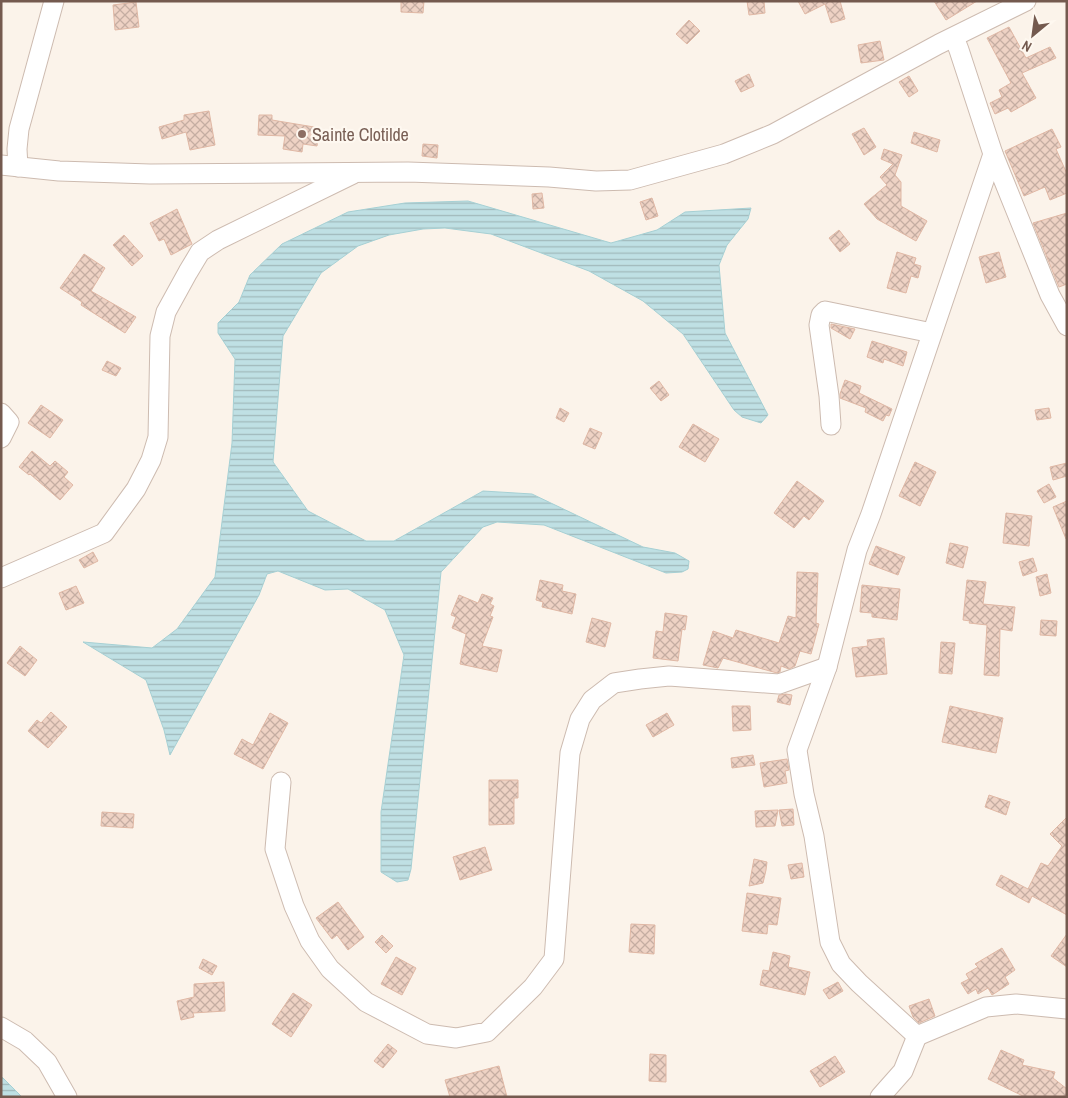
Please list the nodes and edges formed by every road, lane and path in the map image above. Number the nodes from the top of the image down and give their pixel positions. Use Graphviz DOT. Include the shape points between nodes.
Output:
graph roads {
  1 [pos="54,1"];
  2 [pos="1026,1"];
  3 [pos="954,37"];
  4 [pos="993,154"];
  5 [pos="10,166"];
  6 [pos="356,172"];
  7 [pos="1067,326"];
  8 [pos="932,333"];
  9 [pos="1,413"];
  10 [pos="831,425"];
  11 [pos="1,438"];
  12 [pos="1,578"];
  13 [pos="827,667"];
  14 [pos="281,782"];
  15 [pos="1067,1009"];
  16 [pos="1,1028"];
  17 [pos="917,1036"];
  18 [pos="67,1097"];
  19 [pos="880,1097"];
  1 -- 5 [label="street"];
  2 -- 3 [label="street"];
  3 -- 4 [label="street"];
  3 -- 6 [label="street" via="773,134 724,154 630,180"];
  4 -- 7 [label="street" via="1050,295"];
  4 -- 8 [label="street"];
  5 -- 6 [label="street" via="150,174"];
  6 -- 12 [label="street" via="200,252 162,323 158,437 151,460 136,489 104,533"];
  8 -- 10 [label="street" via="826,311 821,315 819,325"];
  8 -- 13 [label="street" via="857,550"];
  9 -- 11 [label="street" via="9,422"];
  13 -- 14 [label="street" via="779,684 669,676 640,679 614,683 592,700 580,720 570,753 554,960 487,1032 456,1038 427,1034 366,1002 330,969 310,941 294,906 275,849"];
  13 -- 17 [label="street" via="797,750 830,942 841,964"];
  15 -- 17 [label="street" via="1016,1004 986,1007"];
  16 -- 18 [label="street" via="25,1040 46,1062"];
  17 -- 19 [label="street" via="903,1071"];
}
